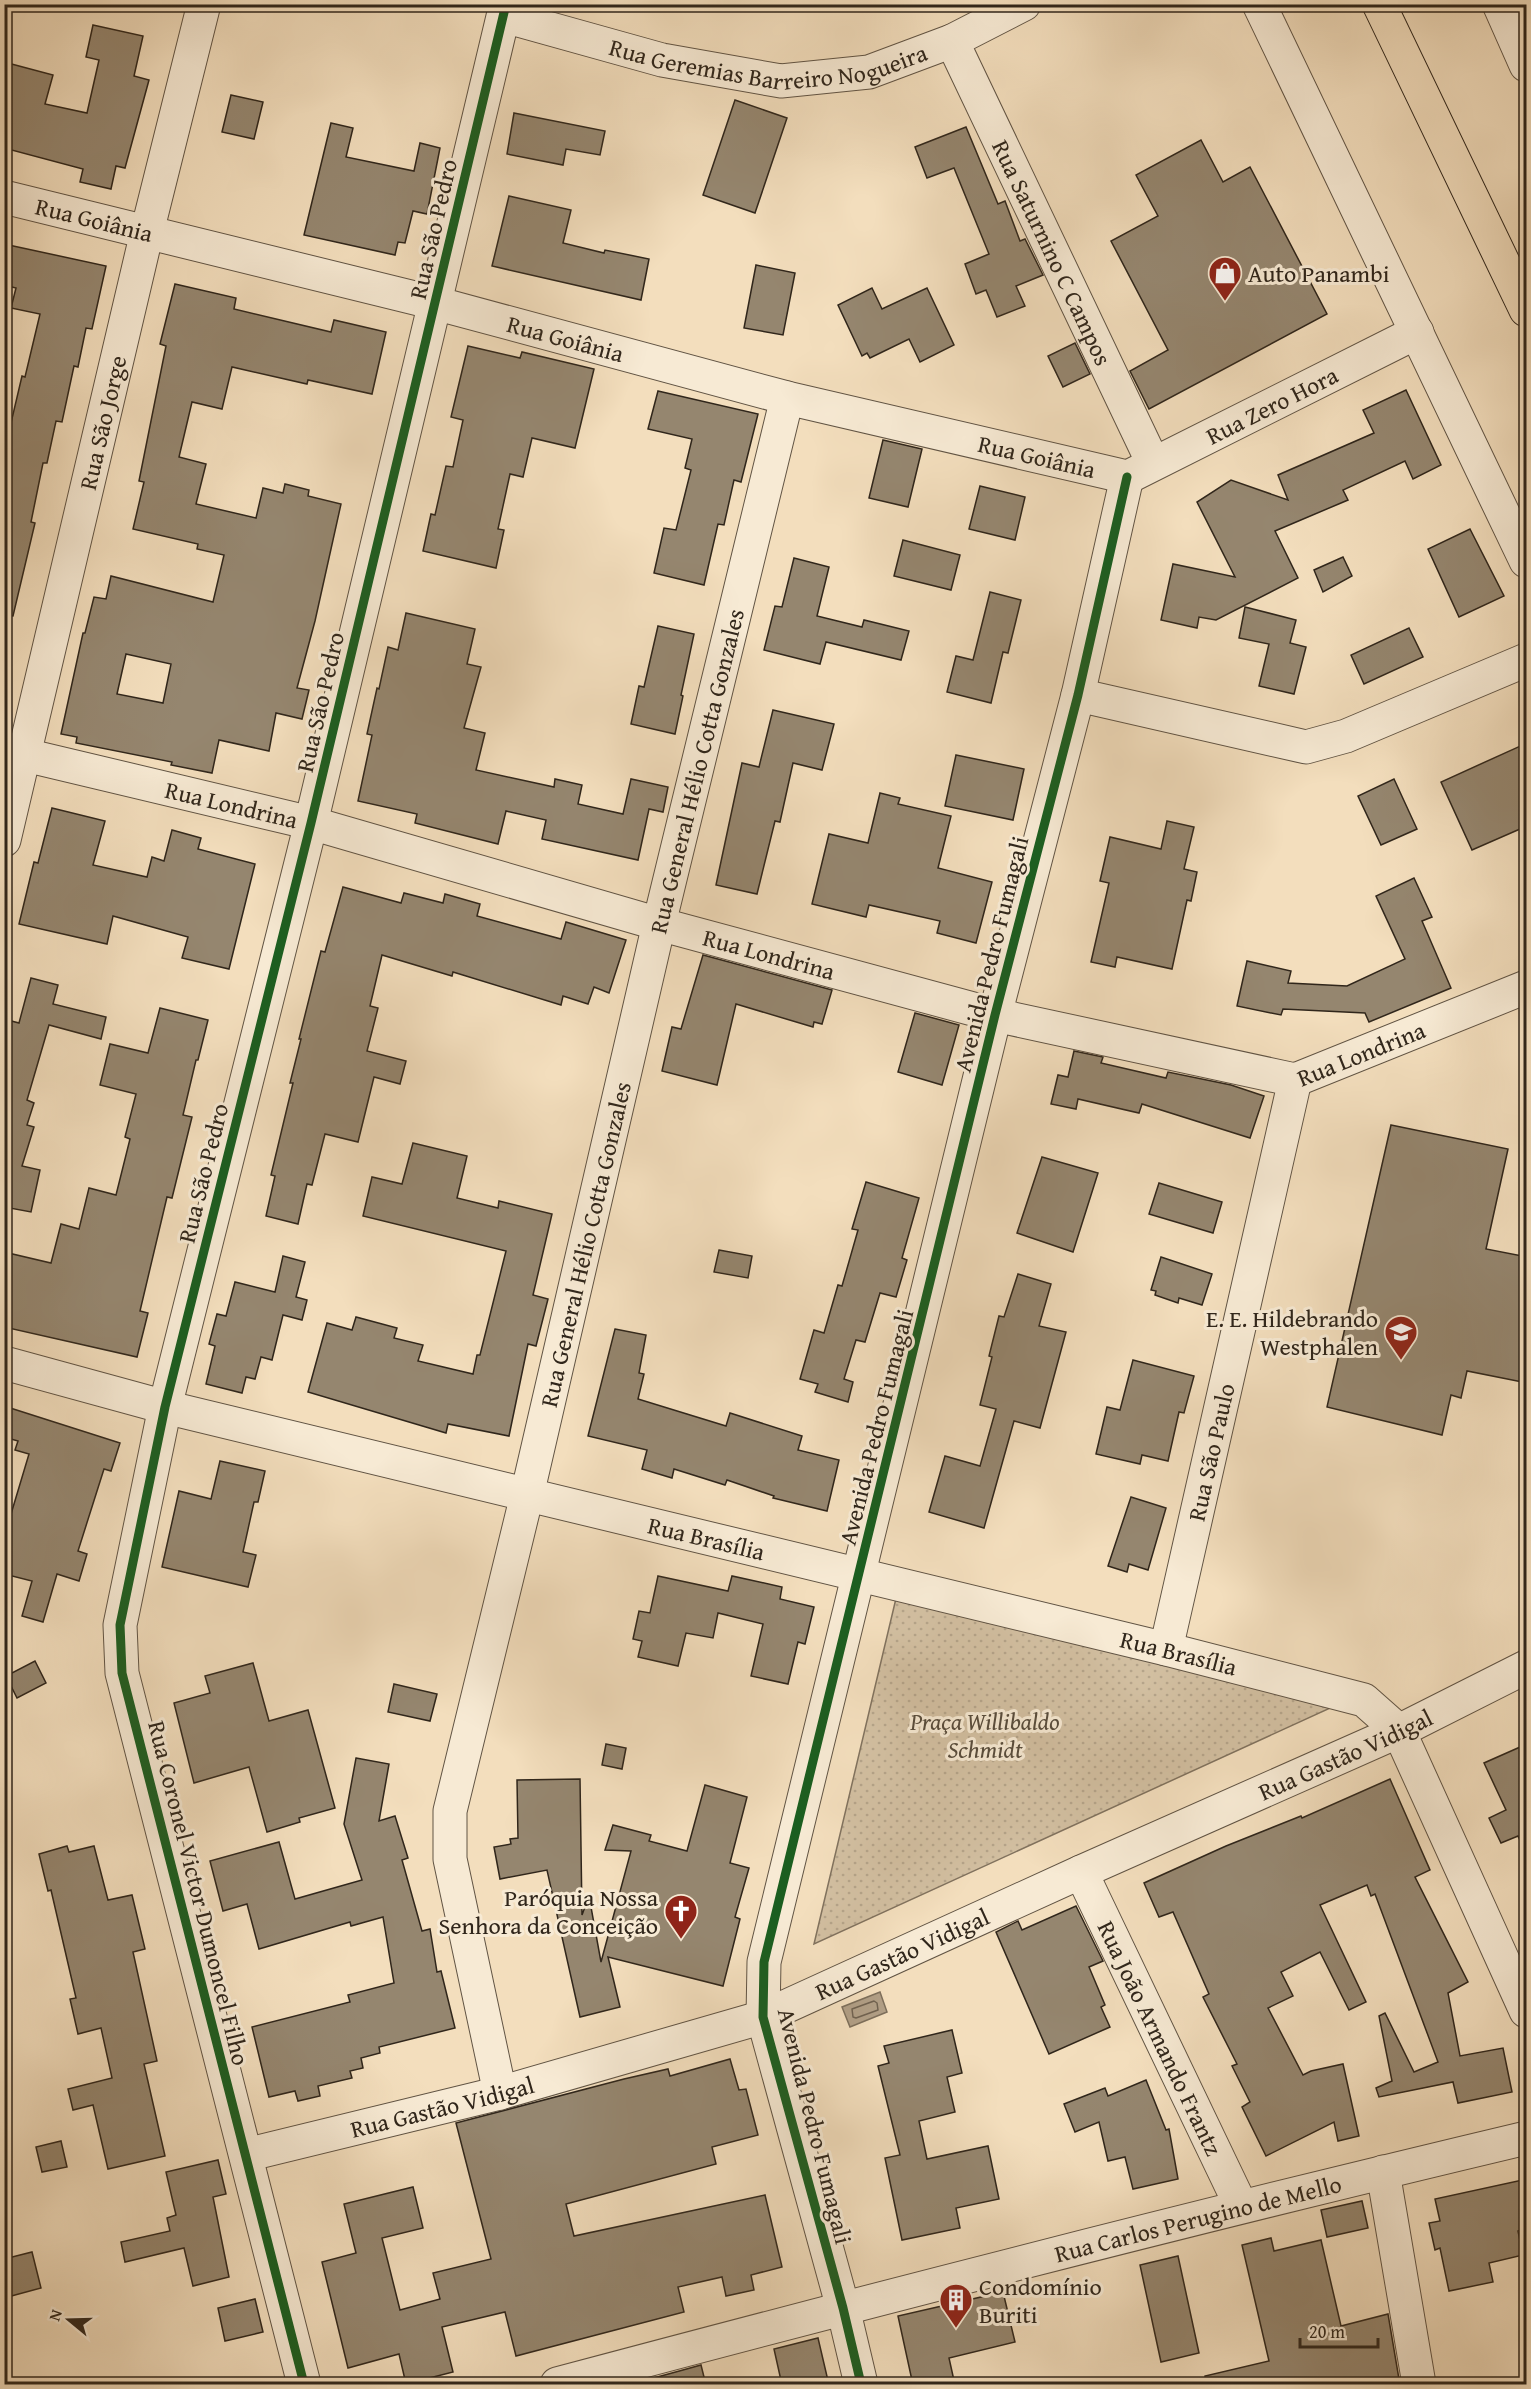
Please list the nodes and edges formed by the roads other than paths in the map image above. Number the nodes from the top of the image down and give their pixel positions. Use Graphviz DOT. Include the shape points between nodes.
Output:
graph roads {
  1 [pos="204,4"];
  2 [pos="1024,4"];
  3 [pos="1259,4"];
  4 [pos="1379,4"];
  5 [pos="1499,4"];
  6 [pos="505,10"];
  7 [pos="952,41"];
  8 [pos="1527,64"];
  9 [pos="4,197"];
  10 [pos="147,232"];
  11 [pos="435,303"];
  12 [pos="1527,310"];
  13 [pos="1417,332"];
  14 [pos="787,398"];
  15 [pos="1140,470"];
  16 [pos="1527,561"];
  17 [pos="1527,660"];
  18 [pos="1078,695"];
  19 [pos="15,753"];
  20 [pos="311,824"];
  21 [pos="4,840"];
  22 [pos="659,924"];
  23 [pos="1527,987"];
  24 [pos="995,1015"];
  25 [pos="1295,1080"];
  26 [pos="4,1363"];
  27 [pos="165,1407"];
  28 [pos="527,1495"];
  29 [pos="860,1575"];
  30 [pos="1166,1649"];
  31 [pos="1527,1667"];
  32 [pos="1399,1731"];
  33 [pos="1081,1872"];
  34 [pos="1527,2011"];
  35 [pos="763,2017"];
  36 [pos="500,2093"];
  37 [pos="1527,2138"];
  38 [pos="246,2155"];
  39 [pos="1383,2172"];
  40 [pos="1241,2206"];
  41 [pos="843,2308"];
  42 [pos="304,2385"];
  43 [pos="557,2385"];
  44 [pos="861,2385"];
  45 [pos="1419,2385"];
  1 -- 10 [label="street, Rua São Jorge"];
  2 -- 7 [label="street, Rua Geremias Barreiro Nogueira"];
  3 -- 13 [label="street"];
  4 -- 12 [label="highway"];
  5 -- 8 [label="street"];
  6 -- 7 [label="street, Rua Geremias Barreiro Nogueira" via="662,60 781,81 868,72"];
  6 -- 11 [label="street, Rua São Pedro"];
  7 -- 15 [label="street, Rua Saturnino C Campos"];
  9 -- 10 [label="street, Rua Goiânia"];
  10 -- 11 [label="street, Rua Goiânia"];
  10 -- 19 [label="street, Rua São Jorge"];
  11 -- 14 [label="street, Rua Goiânia"];
  11 -- 20 [label="street, Rua São Pedro"];
  13 -- 15 [label="street, Rua Zero Hora"];
  13 -- 16 [label="street"];
  14 -- 15 [label="street, Rua Goiânia"];
  14 -- 22 [label="street, Rua General Hélio Cotta Gonzales"];
  15 -- 18 [label="street, Avenida Pedro Fumagali"];
  17 -- 18 [label="street" via="1346,736 1306,747"];
  18 -- 24 [label="street, Avenida Pedro Fumagali"];
  19 -- 20 [label="street, Rua Londrina"];
  19 -- 21 [label="street, Rua São Jorge"];
  20 -- 22 [label="street, Rua Londrina"];
  20 -- 27 [label="street, Rua São Pedro"];
  22 -- 24 [label="street, Rua Londrina"];
  22 -- 28 [label="street, Rua General Hélio Cotta Gonzales"];
  23 -- 25 [label="street, Rua Londrina"];
  24 -- 25 [label="street, Rua Londrina"];
  24 -- 29 [label="street, Avenida Pedro Fumagali"];
  25 -- 30 [label="street, Rua São Paulo"];
  26 -- 27 [label="street, Rua Brasília"];
  27 -- 28 [label="street, Rua Brasília"];
  27 -- 38 [label="street, Rua Coronel Victor Dumoncel Filho" via="120,1625 122,1673"];
  28 -- 29 [label="street, Rua Brasília"];
  28 -- 36 [label="street, Rua General Hélio Cotta Gonzales" via="450,1811 450,1860"];
  29 -- 30 [label="street, Rua Brasília"];
  29 -- 35 [label="street, Avenida Pedro Fumagali" via="764,1962"];
  30 -- 32 [label="street, Rua Brasília" via="1364,1700"];
  31 -- 32 [label="street, Rua Gastão Vidigal"];
  32 -- 33 [label="street, Rua Gastão Vidigal"];
  32 -- 34 [label="street"];
  33 -- 35 [label="street, Rua Gastão Vidigal"];
  33 -- 40 [label="street, Rua João Armando Frantz"];
  35 -- 36 [label="street, Rua Gastão Vidigal"];
  35 -- 41 [label="street, Avenida Pedro Fumagali"];
  36 -- 38 [label="street, Rua Gastão Vidigal"];
  37 -- 39 [label="street, Rua Carlos Perugino de Mello"];
  38 -- 42 [label="street, Rua Coronel Victor Dumoncel Filho"];
  39 -- 40 [label="street, Rua Carlos Perugino de Mello"];
  39 -- 45 [label="street"];
  40 -- 41 [label="street, Rua Carlos Perugino de Mello"];
  41 -- 43 [label="street, Rua Carlos Perugino de Mello"];
  41 -- 44 [label="street, Avenida Pedro Fumagali"];
}
